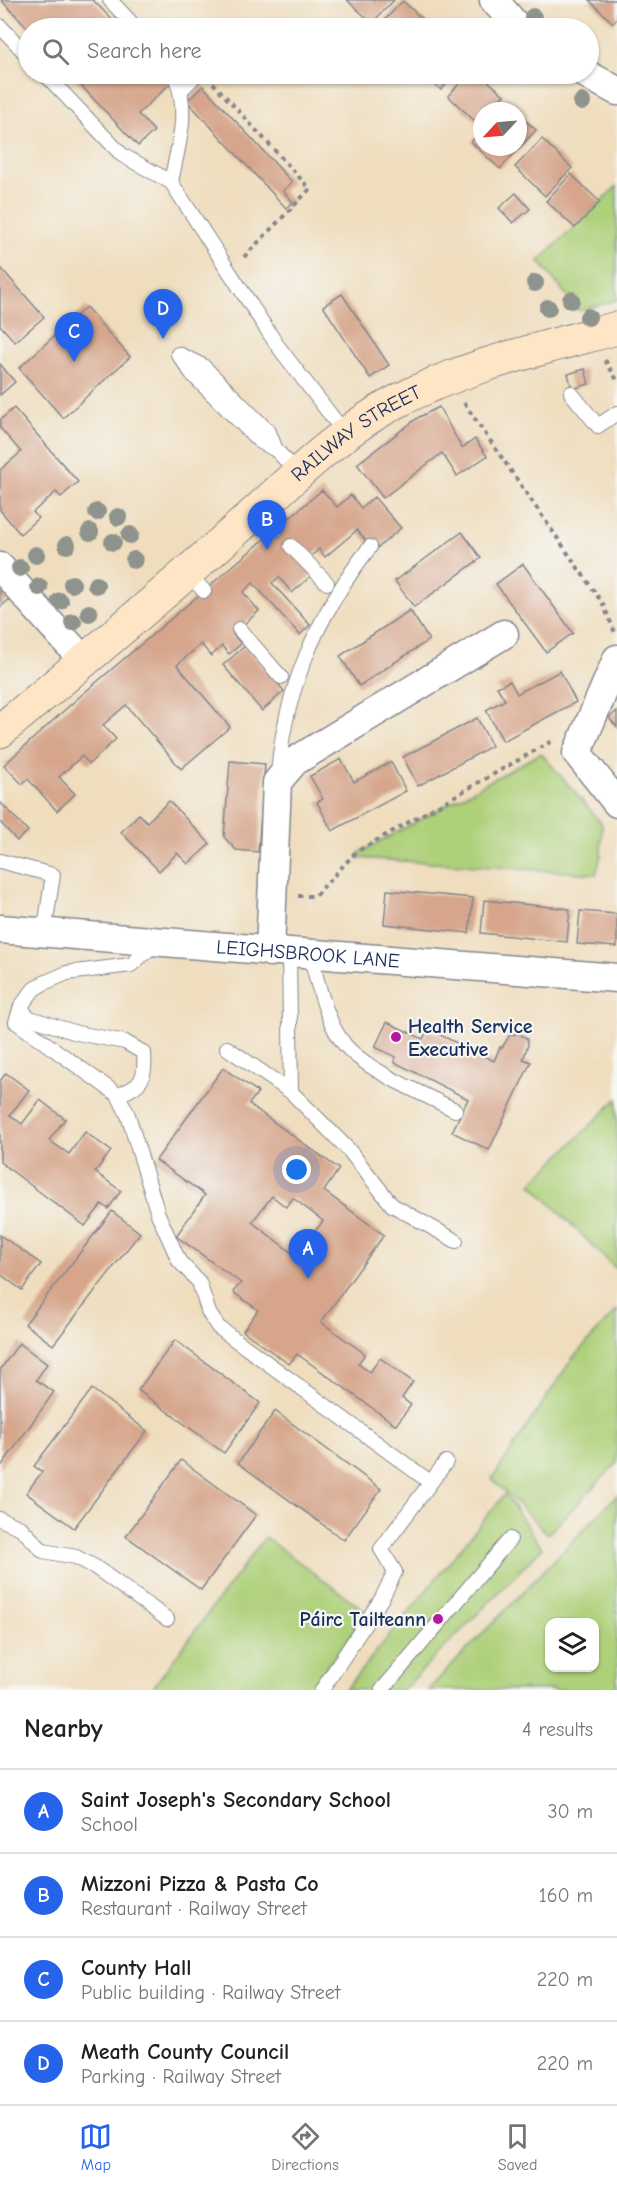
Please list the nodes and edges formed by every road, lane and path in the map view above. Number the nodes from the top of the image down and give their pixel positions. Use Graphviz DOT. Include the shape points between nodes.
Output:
graph roads {
  1 [pos="110,0"];
  2 [pos="494,0"];
  3 [pos="127,18"];
  4 [pos="509,18"];
  5 [pos="0,26"];
  6 [pos="18,45"];
  7 [pos="599,81"];
  8 [pos="55,84"];
  9 [pos="179,84"];
  10 [pos="187,84"];
  11 [pos="214,84"];
  12 [pos="182,89"];
  13 [pos="617,91"];
  14 [pos="171,182"];
  15 [pos="230,271"];
  16 [pos="609,340"];
  17 [pos="616,380"];
  18 [pos="571,393"];
  19 [pos="462,402"];
  20 [pos="617,413"];
  21 [pos="346,435"];
  22 [pos="276,450"];
  23 [pos="299,474"];
  24 [pos="291,546"];
  25 [pos="370,547"];
  26 [pos="0,567"];
  27 [pos="327,582"];
  28 [pos="238,629"];
  29 [pos="504,634"];
  30 [pos="617,638"];
  31 [pos="617,659"];
  32 [pos="83,660"];
  33 [pos="281,677"];
  34 [pos="0,731"];
  35 [pos="557,737"];
  36 [pos="278,782"];
  37 [pos="617,803"];
  38 [pos="0,861"];
  39 [pos="272,898"];
  40 [pos="0,929"];
  41 [pos="44,933"];
  42 [pos="157,942"];
  43 [pos="289,953"];
  44 [pos="617,978"];
  45 [pos="21,1006"];
  46 [pos="227,1048"];
  47 [pos="291,1092"];
  48 [pos="118,1095"];
  49 [pos="455,1110"];
  50 [pos="456,1241"];
  51 [pos="446,1462"];
  52 [pos="430,1482"];
  53 [pos="0,1519"];
  54 [pos="510,1539"];
  55 [pos="167,1619"];
  56 [pos="322,1690"];
  57 [pos="382,1690"];
  1 -- 3 [label="lane"];
  2 -- 4 [label="street"];
  5 -- 6 [label="lane"];
  7 -- 13 [label="street"];
  8 -- 14 [label="lane" via="122,155"];
  9 -- 12 [label="lane"];
  10 -- 12 [label="lane"];
  11 -- 15 [label="path" via="310,189"];
  12 -- 14 [label="lane" via="183,116"];
  14 -- 15 [label="lane"];
  15 -- 21 [label="lane" via="278,345"];
  16 -- 17 [label="path"];
  16 -- 21 [label="main road, RAILWAY STREET" via="490,362 394,403"];
  18 -- 20 [label="lane" via="598,426"];
  19 -- 30 [label="path" via="603,604"];
  21 -- 23 [label="main road, RAILWAY STREET"];
  22 -- 22 [label="lane" via="259,441 193,375 178,354 203,366 269,432"];
  22 -- 23 [label="lane"];
  23 -- 32 [label="main road, RAILWAY STREET" via="268,519 196,581"];
  24 -- 27 [label="lane"];
  25 -- 36 [label="lane" via="314,634 280,745"];
  26 -- 32 [label="street"];
  28 -- 33 [label="lane"];
  29 -- 36 [label="street" via="295,761"];
  31 -- 37 [label="street" via="577,753"];
  32 -- 34 [label="main road, RAILWAY STREET"];
  35 -- 39 [label="path" via="356,852 315,896"];
  36 -- 39 [label="street"];
  38 -- 41 [label="lane" via="53,875"];
  39 -- 43 [label="street"];
  40 -- 41 [label="street, LEIGHSBROOK LANE"];
  41 -- 42 [label="street, LEIGHSBROOK LANE"];
  42 -- 43 [label="street, LEIGHSBROOK LANE"];
  42 -- 45 [label="lane" via="131,965 67,973 44,983"];
  43 -- 44 [label="street, LEIGHSBROOK LANE"];
  43 -- 47 [label="lane"];
  43 -- 49 [label="lane" via="343,1043 355,1055"];
  45 -- 48 [label="lane" via="16,1022"];
  45 -- 48 [label="lane" via="27,1017 77,1033 124,1042 144,1053 145,1072 135,1088"];
  46 -- 47 [label="lane"];
  47 -- 50 [label="lane" via="348,1149 392,1205"];
  48 -- 52 [label="lane" via="128,1115 158,1214 179,1262 198,1282 218,1327"];
  51 -- 52 [label="lane"];
  52 -- 56 [label="lane" via="381,1549 395,1572"];
  53 -- 55 [label="lane" via="21,1528 43,1551 76,1557 95,1567"];
  54 -- 57 [label="lane"];
}
